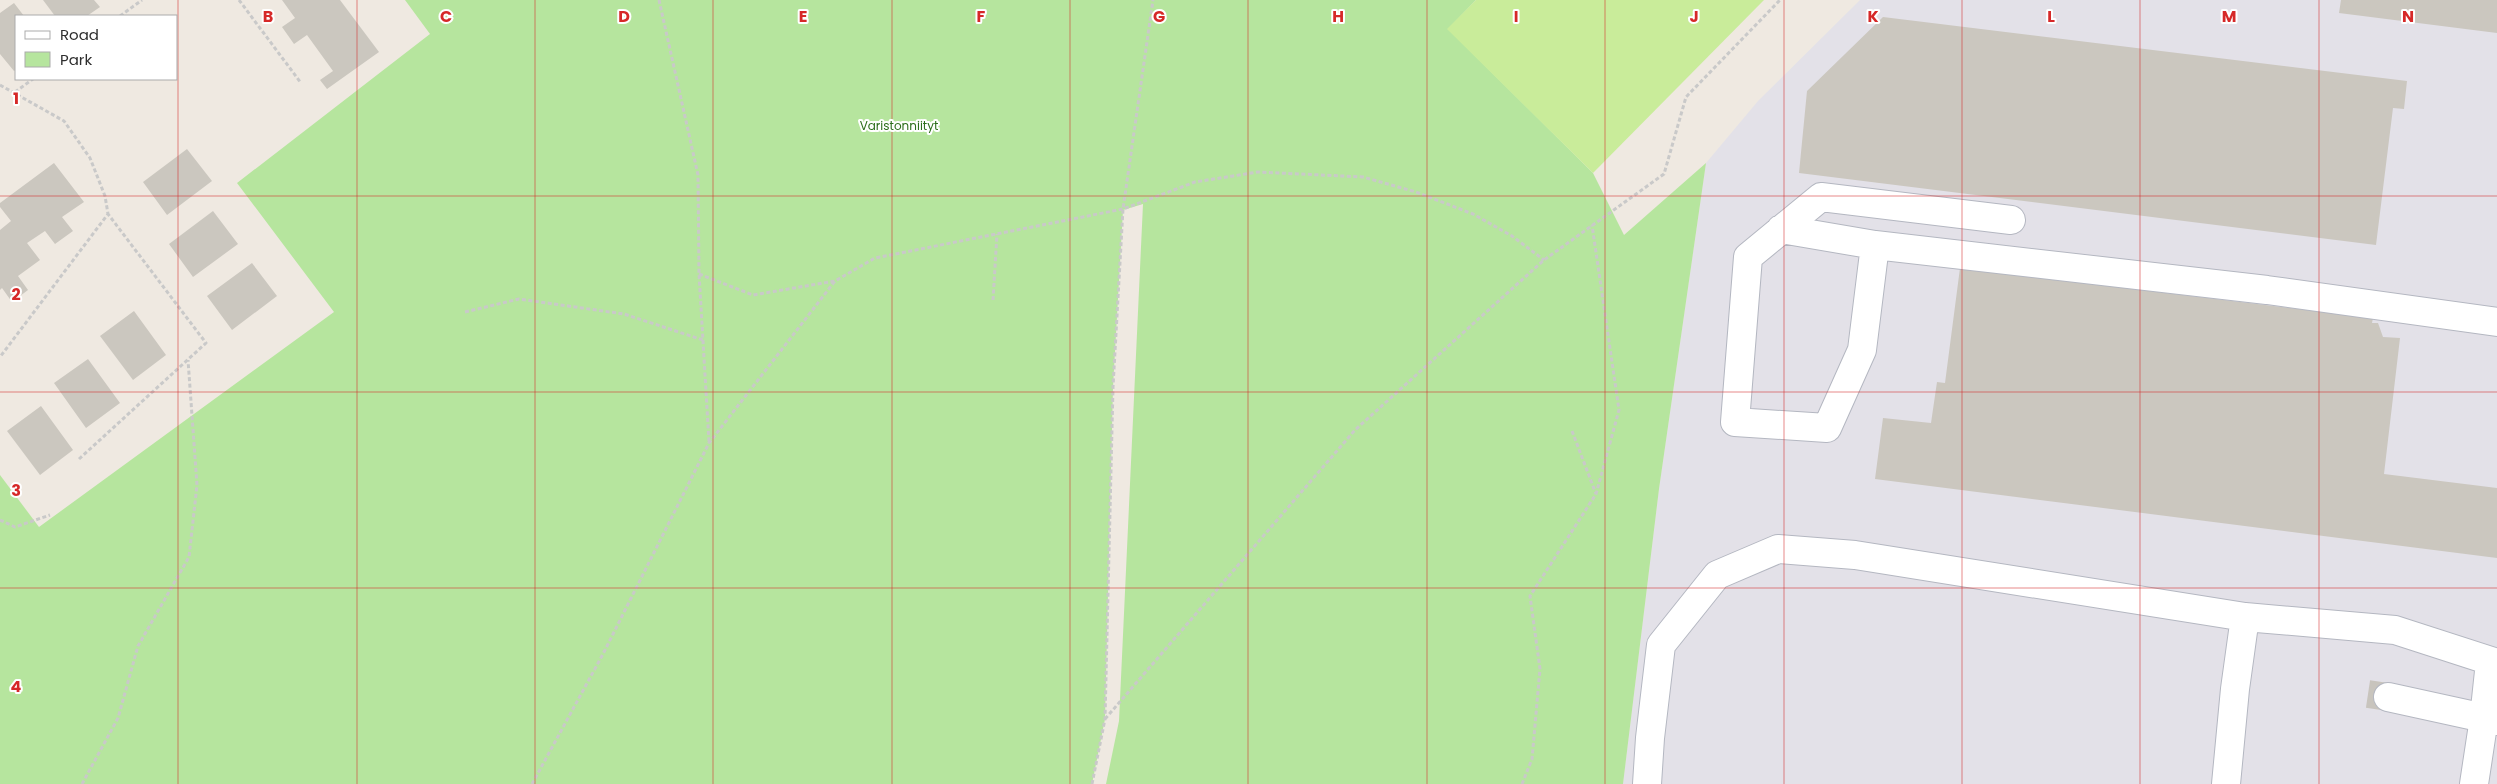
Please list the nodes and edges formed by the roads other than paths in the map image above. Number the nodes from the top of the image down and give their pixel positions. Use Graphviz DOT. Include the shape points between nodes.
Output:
graph roads {
  1 [pos="2011,220"];
  2 [pos="1781,229"];
  3 [pos="1875,245"];
  4 [pos="2497,322"];
  5 [pos="2245,617"];
  6 [pos="2494,663"];
  7 [pos="2388,697"];
  8 [pos="2491,720"];
  9 [pos="1647,784"];
  10 [pos="2226,784"];
  11 [pos="2474,784"];
  1 -- 2 [label="lane" via="1822,197"];
  2 -- 3 [label="lane"];
  2 -- 3 [label="lane" via="1748,257 1735,422 1827,428 1862,350"];
  3 -- 4 [label="lane" via="2267,290"];
  5 -- 6 [label="lane" via="2395,630"];
  5 -- 9 [label="lane" via="1855,555 1778,549 1717,575 1662,645"];
  5 -- 10 [label="lane" via="2234,688"];
  6 -- 8 [label="lane"];
  7 -- 8 [label="lane"];
  8 -- 11 [label="lane"];
}
